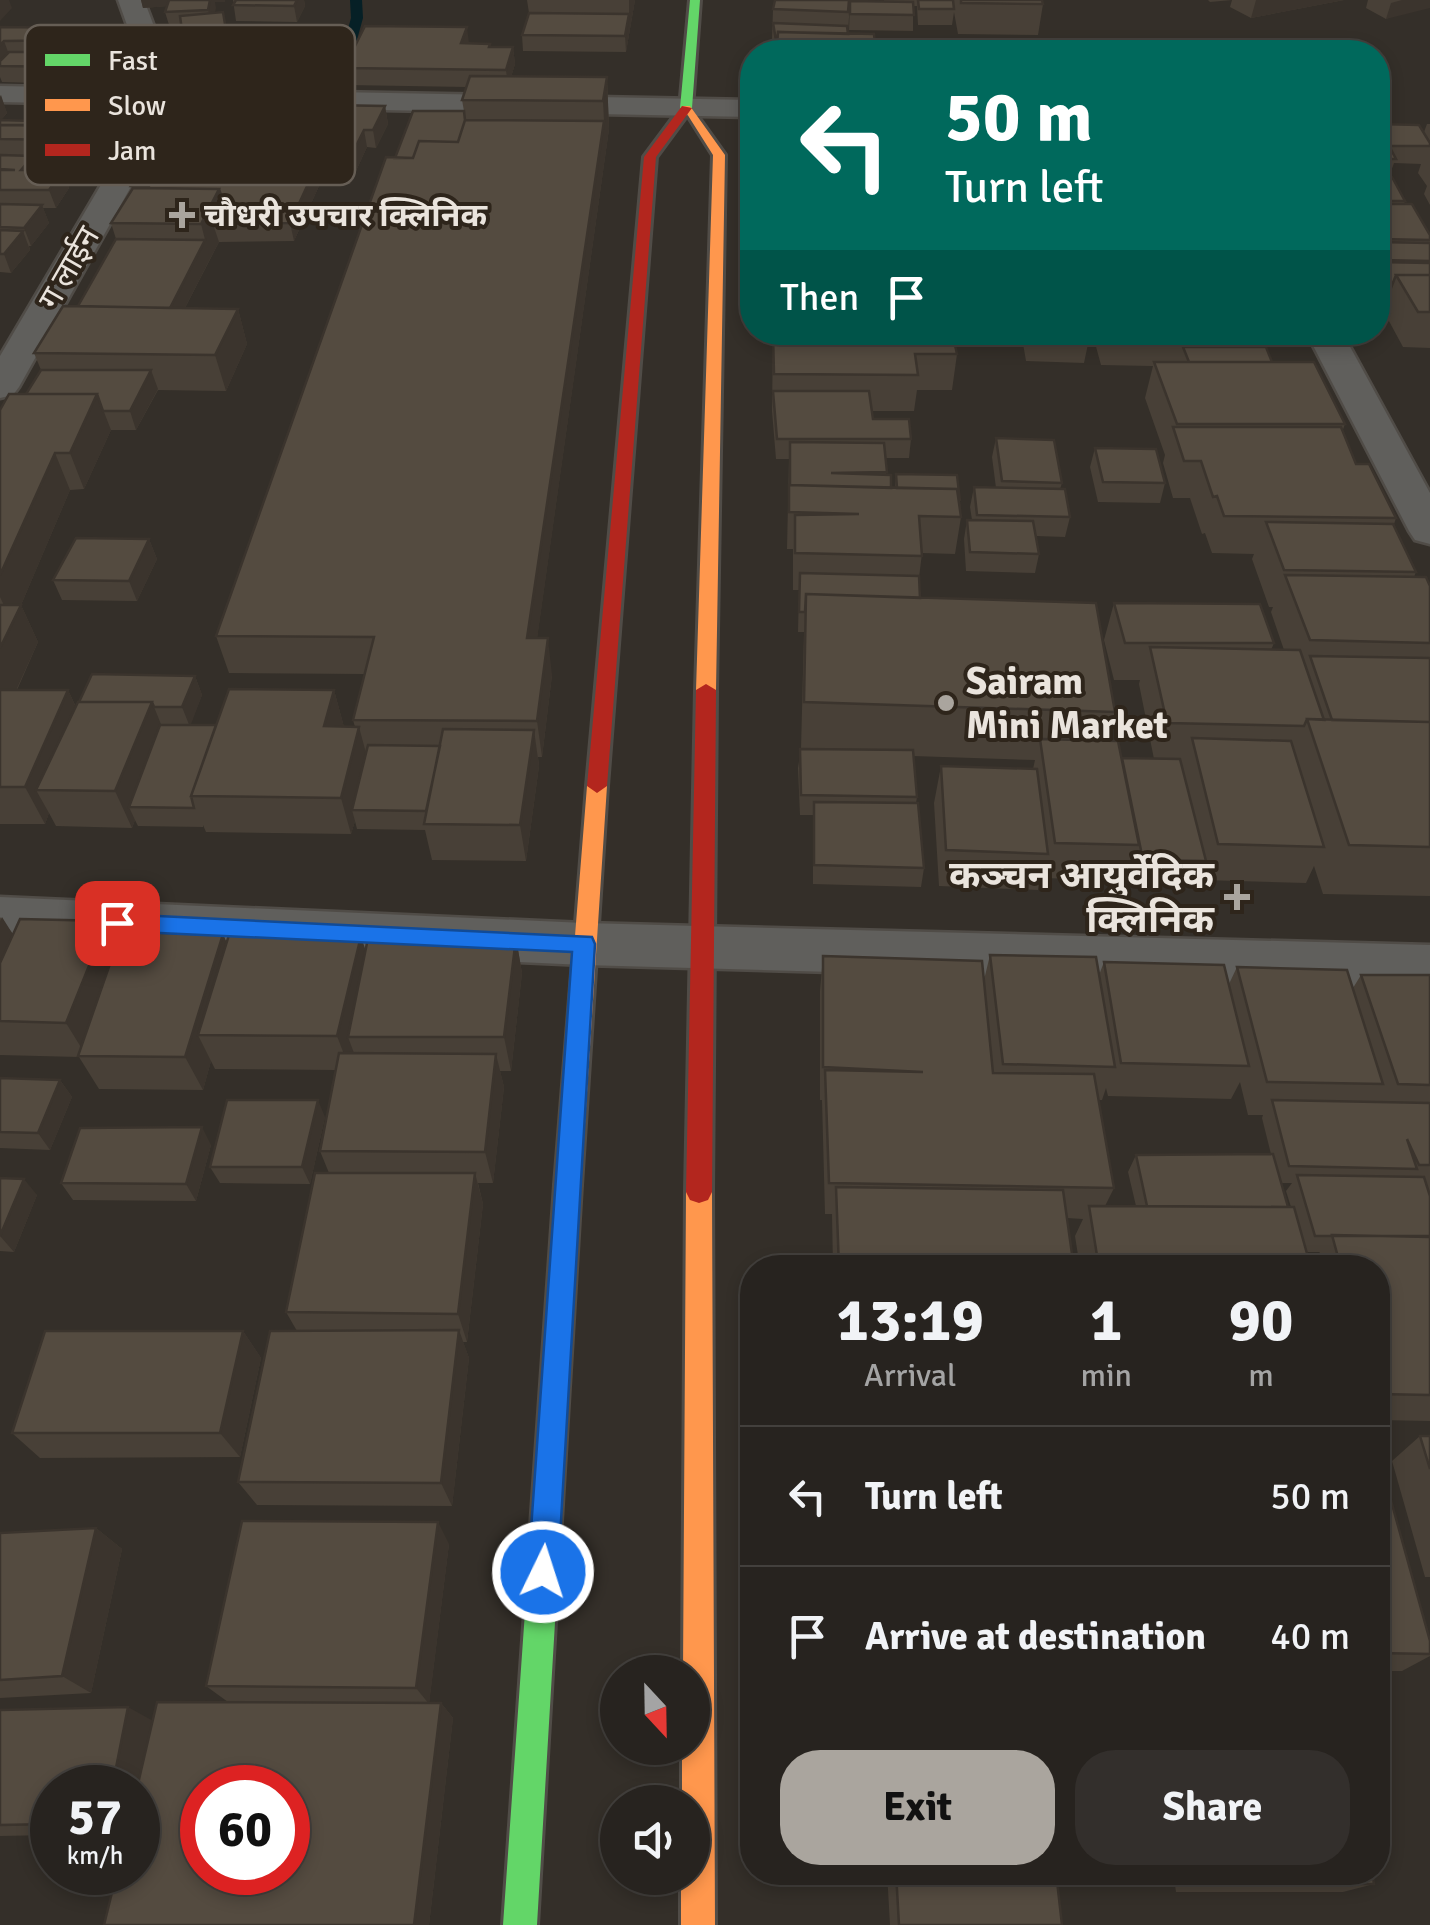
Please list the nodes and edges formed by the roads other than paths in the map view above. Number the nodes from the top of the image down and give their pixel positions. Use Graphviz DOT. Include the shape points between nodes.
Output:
graph roads {
  1 [pos="131,0"];
  2 [pos="695,0"];
  3 [pos="140,25"];
  4 [pos="0,94"];
  5 [pos="25,94"];
  6 [pos="355,101"];
  7 [pos="686,108"];
  8 [pos="740,109"];
  9 [pos="116,185"];
  10 [pos="1331,345"];
  11 [pos="0,386"];
  12 [pos="1430,532"];
  13 [pos="0,918"];
  14 [pos="584,944"];
  15 [pos="700,947"];
  16 [pos="1430,967"];
  17 [pos="520,1925"];
  18 [pos="698,1925"];
  1 -- 3 [label="street"];
  2 -- 7 [label="main road"];
  4 -- 5 [label="street"];
  6 -- 7 [label="street"];
  7 -- 8 [label="street"];
  7 -- 14 [label="main road" via="650,157"];
  7 -- 15 [label="main road" via="719,155"];
  9 -- 11 [label="street, ग लाईन"];
  10 -- 12 [label="street"];
  13 -- 14 [label="street"];
  14 -- 15 [label="street"];
  14 -- 17 [label="main road"];
  15 -- 16 [label="street"];
  15 -- 18 [label="main road"];
}
